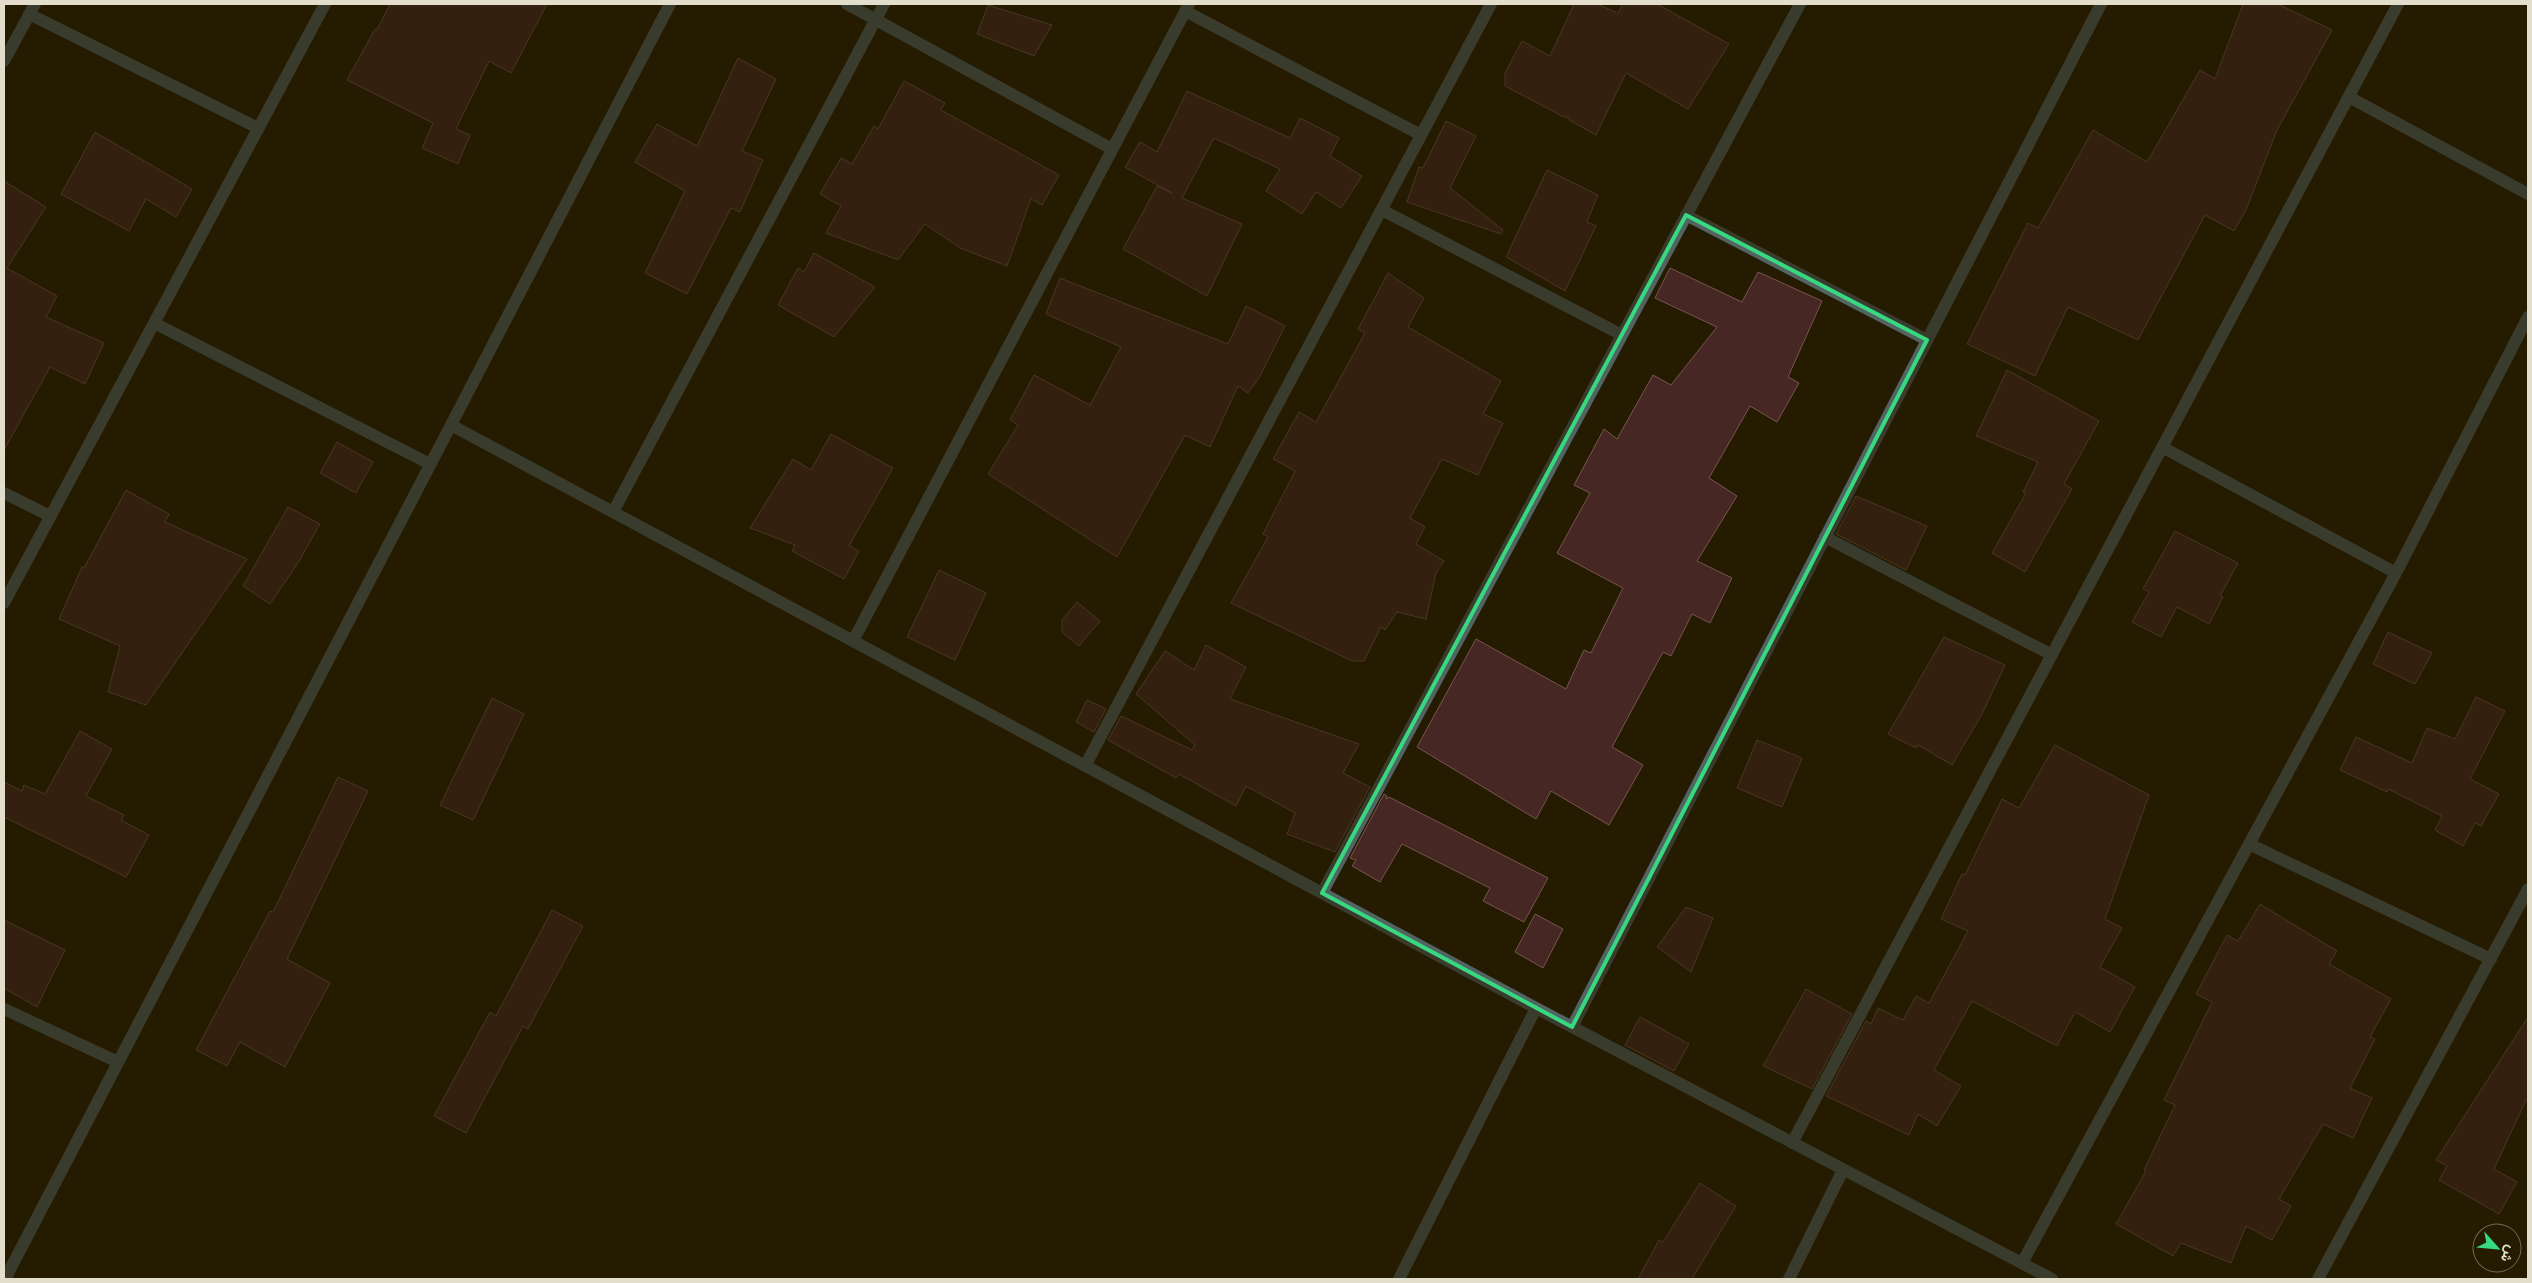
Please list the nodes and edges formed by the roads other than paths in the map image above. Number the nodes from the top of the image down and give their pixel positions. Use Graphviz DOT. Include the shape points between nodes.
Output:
graph roads {
  1 [pos="325,4"];
  2 [pos="670,4"];
  3 [pos="847,4"];
  4 [pos="884,4"];
  5 [pos="1491,4"];
  6 [pos="1800,4"];
  7 [pos="2101,4"];
  8 [pos="2398,4"];
  9 [pos="1187,7"];
  10 [pos="32,9"];
  11 [pos="876,20"];
  12 [pos="4,61"];
  13 [pos="2349,97"];
  14 [pos="258,128"];
  15 [pos="1421,135"];
  16 [pos="1112,149"];
  17 [pos="2528,194"];
  18 [pos="1382,210"];
  19 [pos="1686,215"];
  20 [pos="2528,317"];
  21 [pos="154,323"];
  22 [pos="1622,335"];
  23 [pos="1927,340"];
  24 [pos="451,425"];
  25 [pos="2162,447"];
  26 [pos="430,464"];
  27 [pos="4,493"];
  28 [pos="613,512"];
  29 [pos="50,516"];
  30 [pos="1825,537"];
  31 [pos="2396,573"];
  32 [pos="4,603"];
  33 [pos="853,641"];
  34 [pos="2052,655"];
  35 [pos="1086,766"];
  36 [pos="2248,844"];
  37 [pos="2528,889"];
  38 [pos="1322,893"];
  39 [pos="2491,959"];
  40 [pos="1536,1008"];
  41 [pos="4,1009"];
  42 [pos="1572,1027"];
  43 [pos="118,1062"];
  44 [pos="1792,1142"];
  45 [pos="1843,1170"];
  46 [pos="2022,1264"];
  47 [pos="5,1279"];
  48 [pos="1399,1279"];
  49 [pos="1788,1279"];
  50 [pos="2052,1279"];
  51 [pos="2318,1279"];
  1 -- 14 [label="street"];
  2 -- 24 [label="street"];
  3 -- 11 [label="street"];
  4 -- 11 [label="street"];
  5 -- 15 [label="street"];
  6 -- 19 [label="street"];
  7 -- 23 [label="street"];
  8 -- 13 [label="street"];
  9 -- 15 [label="street"];
  9 -- 16 [label="street"];
  10 -- 12 [label="street"];
  10 -- 14 [label="street"];
  11 -- 16 [label="street"];
  11 -- 28 [label="street"];
  13 -- 17 [label="street"];
  13 -- 25 [label="street"];
  14 -- 21 [label="street"];
  15 -- 18 [label="street"];
  16 -- 33 [label="street"];
  18 -- 22 [label="street"];
  18 -- 35 [label="street"];
  19 -- 22 [label="street"];
  19 -- 23 [label="street"];
  20 -- 31 [label="street"];
  21 -- 26 [label="street"];
  21 -- 29 [label="street"];
  22 -- 38 [label="street"];
  23 -- 30 [label="street"];
  24 -- 26 [label="street"];
  24 -- 28 [label="street"];
  25 -- 31 [label="street"];
  25 -- 34 [label="street"];
  26 -- 43 [label="street"];
  27 -- 29 [label="street"];
  28 -- 33 [label="street"];
  29 -- 32 [label="street"];
  30 -- 34 [label="street"];
  30 -- 42 [label="street"];
  31 -- 36 [label="street"];
  33 -- 35 [label="street"];
  34 -- 44 [label="street"];
  35 -- 38 [label="street"];
  36 -- 39 [label="street"];
  36 -- 46 [label="street"];
  37 -- 39 [label="street"];
  38 -- 40 [label="street"];
  39 -- 51 [label="street"];
  40 -- 42 [label="street"];
  40 -- 48 [label="street"];
  41 -- 43 [label="street"];
  42 -- 44 [label="street"];
  43 -- 47 [label="street"];
  44 -- 45 [label="street"];
  45 -- 46 [label="street"];
  45 -- 49 [label="street"];
  46 -- 50 [label="street"];
}
